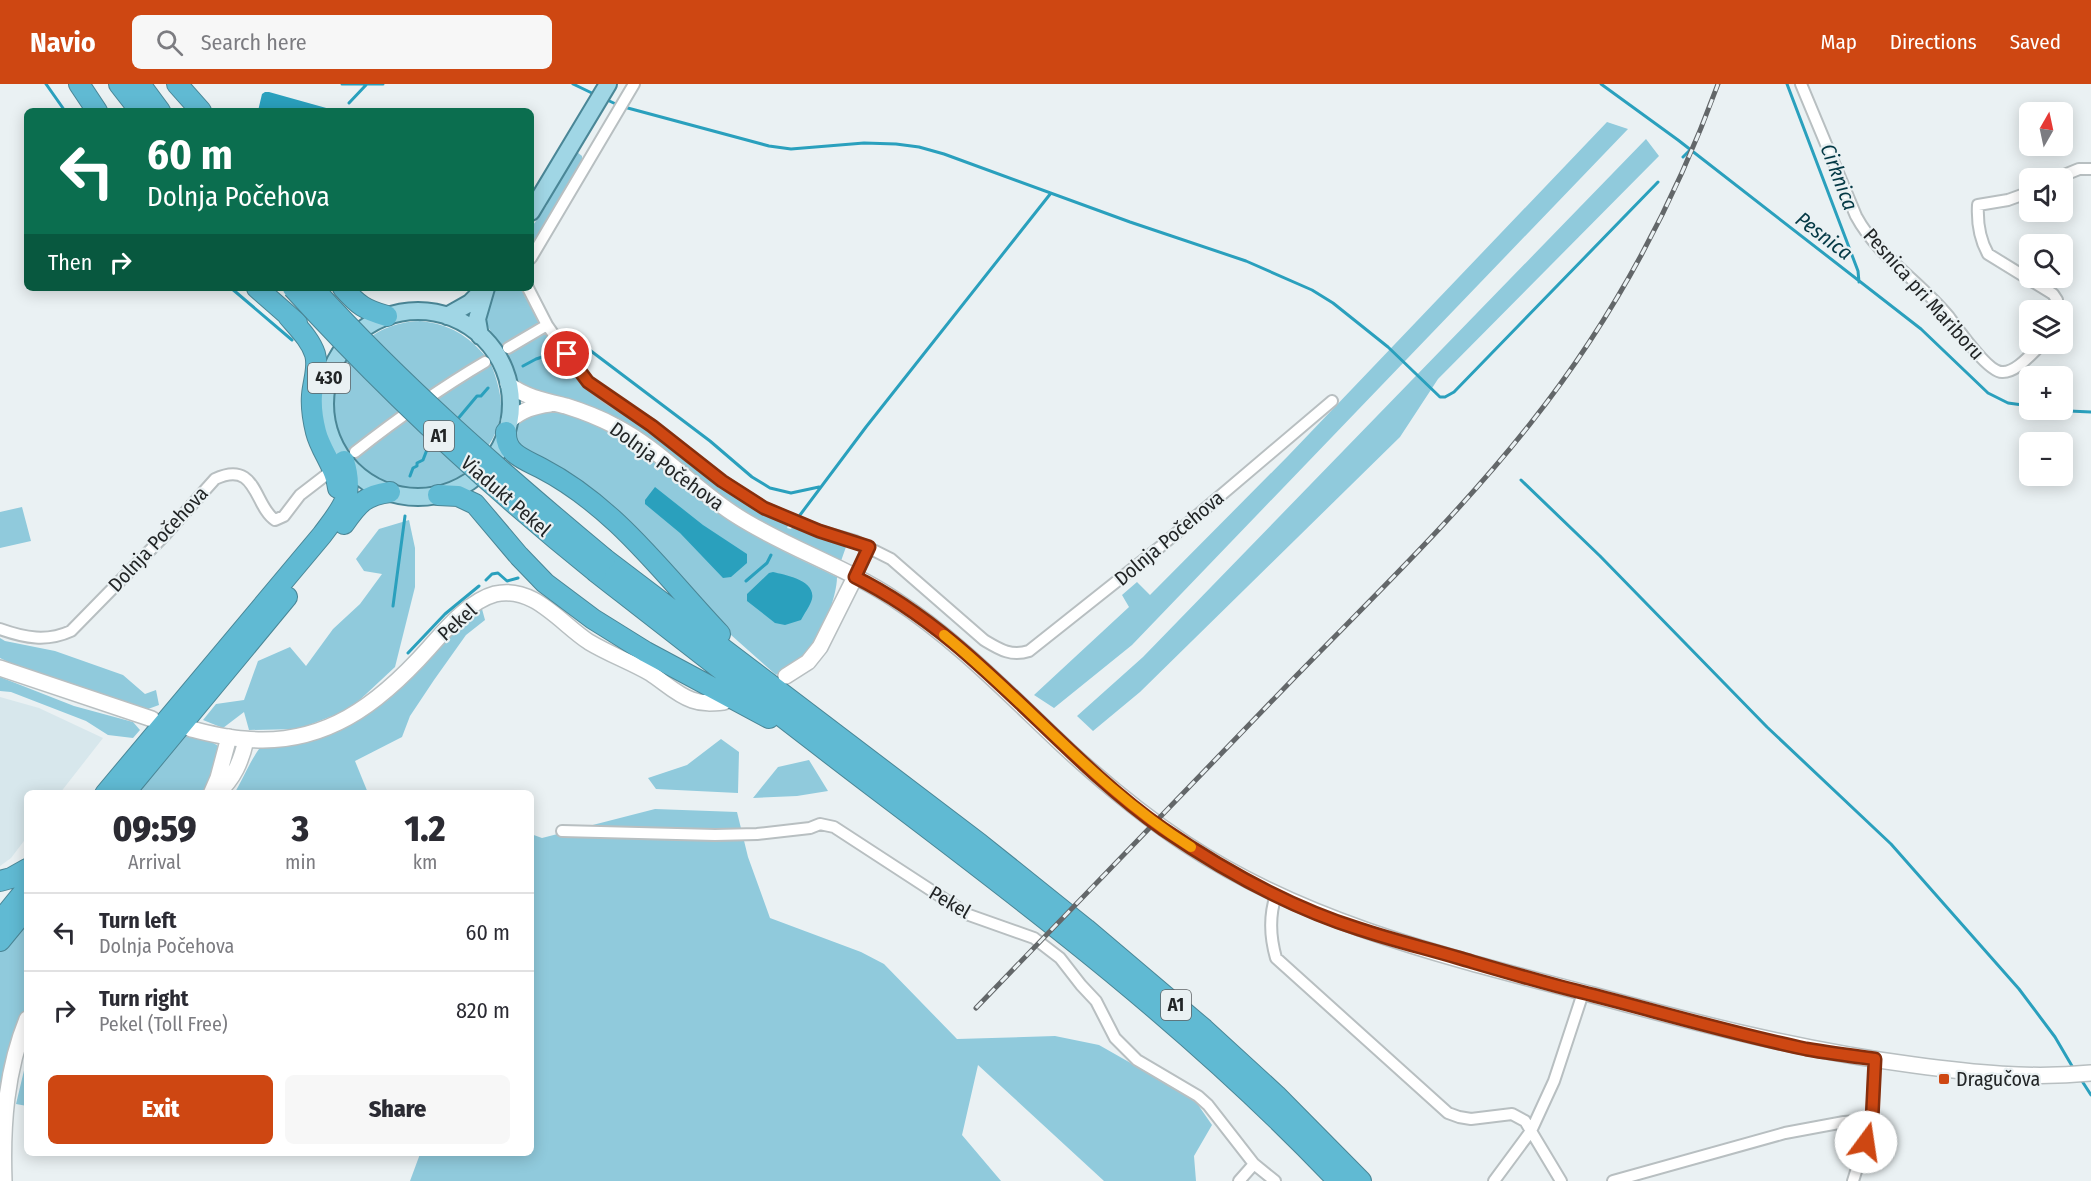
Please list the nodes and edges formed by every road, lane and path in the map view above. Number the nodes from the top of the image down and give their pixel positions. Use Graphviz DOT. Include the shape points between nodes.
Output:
graph roads {
  1 [pos="79,84"];
  2 [pos="119,84"];
  3 [pos="140,84"];
  4 [pos="177,84"];
  5 [pos="634,84"];
  6 [pos="1802,84"];
  7 [pos="607,86"];
  8 [pos="95,108"];
  9 [pos="138,108"];
  10 [pos="157,108"];
  11 [pos="198,108"];
  12 [pos="573,143"];
  13 [pos="591,154"];
  14 [pos="2091,170"];
  15 [pos="2073,171"];
  16 [pos="2019,196"];
  17 [pos="534,207"];
  18 [pos="534,253"];
  19 [pos="260,291"];
  20 [pos="296,291"];
  21 [pos="316,291"];
  22 [pos="346,291"];
  23 [pos="482,291"];
  24 [pos="484,291"];
  25 [pos="530,291"];
  26 [pos="2057,300"];
  27 [pos="288,316"];
  28 [pos="387,316"];
  29 [pos="447,316"];
  30 [pos="547,325"];
  31 [pos="480,336"];
  32 [pos="508,348"];
  33 [pos="2031,354"];
  34 [pos="485,363"];
  35 [pos="329,376"];
  36 [pos="508,384"];
  37 [pos="1332,401"];
  38 [pos="556,404"];
  39 [pos="508,426"];
  40 [pos="350,456"];
  41 [pos="326,475"];
  42 [pos="390,492"];
  43 [pos="438,495"];
  44 [pos="869,547"];
  45 [pos="296,565"];
  46 [pos="600,566"];
  47 [pos="855,577"];
  48 [pos="0,629"];
  49 [pos="0,668"];
  50 [pos="782,683"];
  51 [pos="724,702"];
  52 [pos="152,719"];
  53 [pos="191,729"];
  54 [pos="229,737"];
  55 [pos="246,740"];
  56 [pos="827,751"];
  57 [pos="108,790"];
  58 [pos="127,790"];
  59 [pos="213,790"];
  60 [pos="221,790"];
  61 [pos="562,831"];
  62 [pos="24,871"];
  63 [pos="0,881"];
  64 [pos="24,892"];
  65 [pos="1276,895"];
  66 [pos="24,913"];
  67 [pos="0,921"];
  68 [pos="0,941"];
  69 [pos="1582,993"];
  70 [pos="24,1028"];
  71 [pos="1875,1059"];
  72 [pos="2091,1073"];
  73 [pos="1872,1120"];
  74 [pos="1532,1131"];
  75 [pos="1254,1164"];
  76 [pos="4,1181"];
  77 [pos="1239,1181"];
  78 [pos="1275,1181"];
  79 [pos="1338,1181"];
  80 [pos="1360,1181"];
  81 [pos="1494,1181"];
  82 [pos="1562,1181"];
  83 [pos="1613,1181"];
  84 [pos="1853,1181"];
  1 -- 8 [label="highway"];
  2 -- 9 [label="highway"];
  3 -- 10 [label="highway"];
  4 -- 11 [label="highway"];
  5 -- 13 [label="street"];
  6 -- 33 [label="street, Pesnica pri Mariboru" via="1836,170 1864,230 1877,246 1923,287 1991,366 2002,373"];
  7 -- 12 [label="main road"];
  12 -- 13 [label="street"];
  12 -- 17 [label="main road"];
  13 -- 18 [label="street"];
  14 -- 15 [label="street"];
  16 -- 26 [label="street" via="1978,205 1982,243 1988,254"];
  19 -- 27 [label="highway"];
  20 -- 46 [label="highway, Viadukt Pekel / A1, bridge" via="416,415 495,488"];
  21 -- 46 [label="highway, Viadukt Pekel / A1, bridge"];
  22 -- 28 [label="highway" via="362,307"];
  23 -- 29 [label="main road"];
  24 -- 31 [label="main road" via="477,319"];
  25 -- 30 [label="street"];
  27 -- 35 [label="highway" via="322,348"];
  27 -- 45 [label="highway" via="314,353 312,415 321,447 336,473 338,489 334,507"];
  28 -- 29 [label="main road, 430" via="424,311"];
  28 -- 35 [label="main road, 430" via="356,335"];
  29 -- 31 [label="main road, 430"];
  30 -- 32 [label="street"];
  30 -- 44 [label="street" via="588,382 722,481 789,520"];
  31 -- 36 [label="main road, 430" via="495,354"];
  34 -- 40 [label="street" via="445,386"];
  35 -- 40 [label="main road, 430" via="327,426 334,445"];
  36 -- 38 [label="main road, Dolnja Počehova" via="525,395"];
  36 -- 39 [label="main road, 430"];
  37 -- 44 [label="street, Dolnja Počehova" via="1160,547 1029,651 1017,654 984,640 891,559"];
  38 -- 39 [label="main road" via="518,413"];
  38 -- 47 [label="main road, Dolnja Počehova" via="619,428 732,513"];
  39 -- 43 [label="main road, 430" via="494,459 456,489"];
  39 -- 50 [label="highway" via="506,440 510,451 572,486 607,513 728,643"];
  40 -- 42 [label="main road, 430" via="364,481"];
  40 -- 45 [label="highway, 430" via="346,499"];
  41 -- 48 [label="street, Dolnja Počehova" via="275,520 248,481 233,475 215,479 71,630 59,636 36,638"];
  42 -- 43 [label="main road, 430" via="416,497"];
  42 -- 58 [label="highway, 430" via="367,498 358,505"];
  43 -- 56 [label="highway" via="458,496 475,504 545,583 593,619 769,718 805,745"];
  44 -- 47 [label="street"];
  45 -- 57 [label="highway, 430"];
  46 -- 50 [label="highway, A1"];
  46 -- 56 [label="highway, A1"];
  47 -- 50 [label="main road" via="820,647"];
  47 -- 65 [label="main road, Dolnja Počehova" via="895,599 975,661 1103,782 1161,827"];
  49 -- 52 [label="main road"];
  50 -- 80 [label="highway, A1" via="1204,1029"];
  51 -- 55 [label="main road, Pekel" via="690,699 649,672 589,642 527,596 496,594 460,616 384,694 361,711 308,734"];
  53 -- 54 [label="main road, Pekel"];
  54 -- 55 [label="main road, Pekel"];
  54 -- 59 [label="main road"];
  55 -- 60 [label="main road" via="238,768"];
  56 -- 79 [label="highway, A1" via="1013,893 1196,1043"];
  61 -- 75 [label="street, Pekel" via="715,835 757,834 820,824 834,827 969,915 1034,938 1060,958 1096,1001 1115,1038 1137,1060 1208,1105"];
  62 -- 63 [label="highway"];
  64 -- 67 [label="highway"];
  65 -- 69 [label="main road, Dolnja Počehova" via="1356,928"];
  65 -- 74 [label="street" via="1271,924 1276,958 1448,1113 1471,1119 1512,1114 1525,1121"];
  66 -- 68 [label="highway"];
  69 -- 71 [label="main road, Dolnja Počehova" via="1752,1037"];
  69 -- 74 [label="street" via="1554,1081"];
  70 -- 76 [label="main road" via="6,1095"];
  71 -- 72 [label="main road, Dolnja Počehova" via="1963,1072 2028,1076"];
  71 -- 73 [label="street"];
  73 -- 83 [label="street" via="1785,1133"];
  73 -- 84 [label="street"];
  74 -- 81 [label="street"];
  74 -- 82 [label="street"];
  75 -- 77 [label="street"];
  75 -- 78 [label="street, Pekel"];
}
